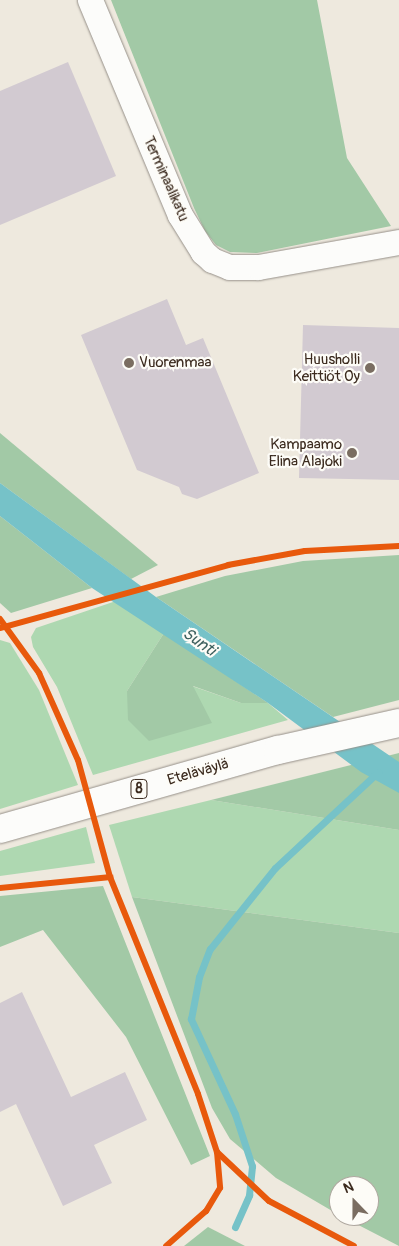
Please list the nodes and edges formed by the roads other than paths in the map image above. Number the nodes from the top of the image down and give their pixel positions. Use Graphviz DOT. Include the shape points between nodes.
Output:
graph roads {
  1 [pos="90,0"];
  2 [pos="399,242"];
  3 [pos="392,724"];
  4 [pos="0,829"];
  1 -- 2 [label="street, Terminaalikatu" via="180,215 203,252 212,260 229,266 258,267"];
  3 -- 4 [label="highway, Eteläväylä / 8" via="278,750"];
}
